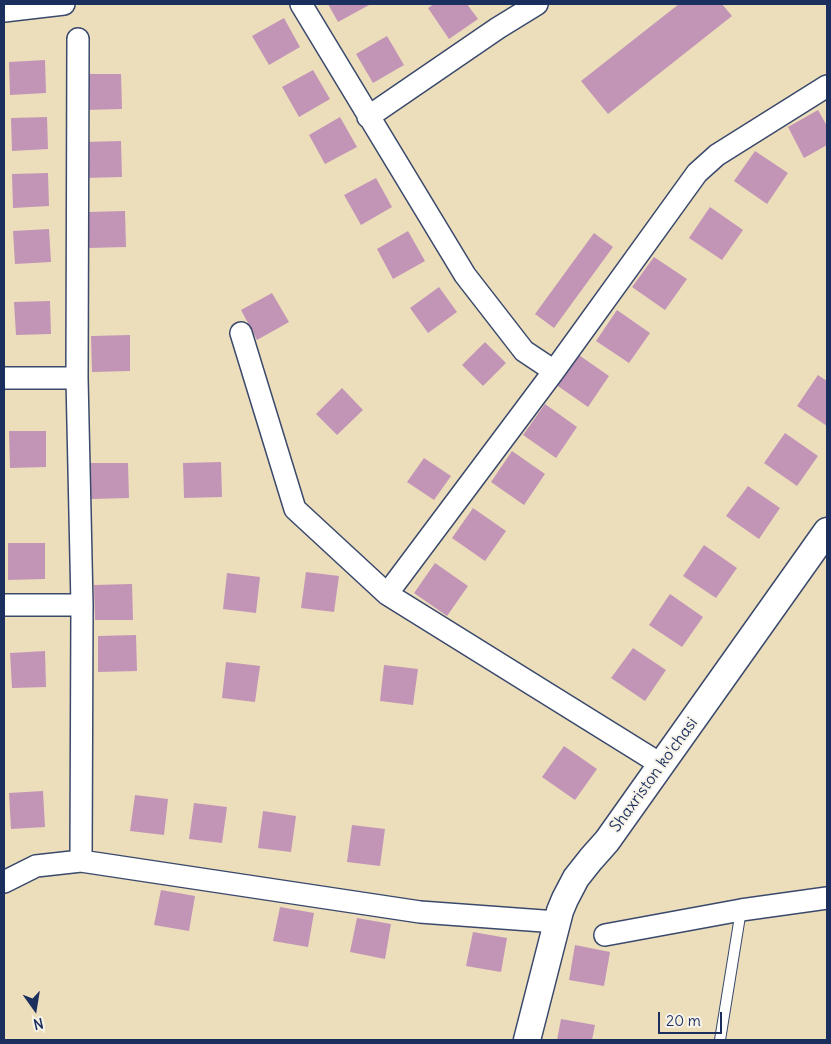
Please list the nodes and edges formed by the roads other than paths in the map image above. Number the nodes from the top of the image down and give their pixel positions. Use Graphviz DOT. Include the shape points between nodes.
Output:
graph roads {
  1 [pos="64,4"];
  2 [pos="301,4"];
  3 [pos="537,4"];
  4 [pos="4,11"];
  5 [pos="78,39"];
  6 [pos="827,86"];
  7 [pos="368,117"];
  8 [pos="241,333"];
  9 [pos="554,371"];
  10 [pos="4,378"];
  11 [pos="77,378"];
  12 [pos="827,531"];
  13 [pos="387,594"];
  14 [pos="4,605"];
  15 [pos="82,605"];
  16 [pos="662,765"];
  17 [pos="81,861"];
  18 [pos="4,882"];
  19 [pos="827,898"];
  20 [pos="741,910"];
  21 [pos="557,922"];
  22 [pos="605,935"];
  23 [pos="527,1040"];
  24 [pos="720,1040"];
  1 -- 4 [label="street"];
  2 -- 7 [label="street"];
  3 -- 7 [label="street"];
  5 -- 11 [label="street"];
  6 -- 9 [label="street" via="717,156 697,173"];
  7 -- 9 [label="street" via="465,275 524,350"];
  8 -- 13 [label="street" via="295,509"];
  9 -- 13 [label="street"];
  10 -- 11 [label="street"];
  11 -- 15 [label="street"];
  12 -- 16 [label="street, Shaxriston ko'chasi"];
  13 -- 16 [label="street"];
  14 -- 15 [label="street"];
  15 -- 17 [label="street"];
  16 -- 21 [label="street, Shaxriston ko'chasi" via="576,878"];
  17 -- 18 [label="street" via="36,866"];
  17 -- 21 [label="street" via="420,912"];
  19 -- 20 [label="street"];
  20 -- 22 [label="street"];
  20 -- 24 [label="lane"];
  21 -- 23 [label="street, Shaxriston ko'chasi"];
}
